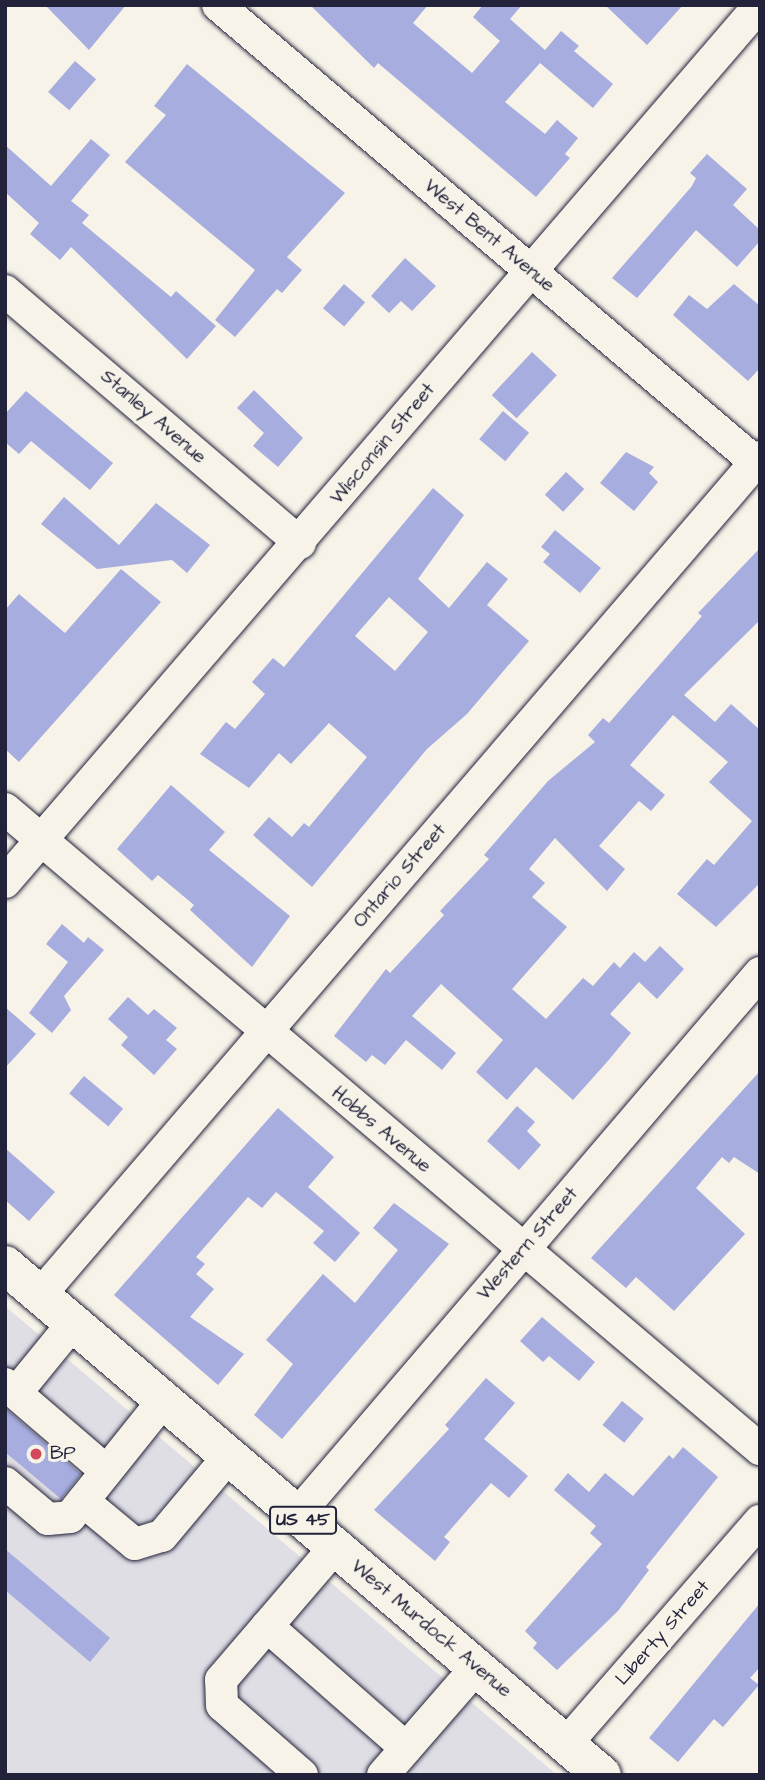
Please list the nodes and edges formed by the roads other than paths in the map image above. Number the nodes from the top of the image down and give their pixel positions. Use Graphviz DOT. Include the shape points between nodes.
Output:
graph roads {
  1 [pos="218,5"];
  2 [pos="760,5"];
  3 [pos="529,270"];
  4 [pos="5,291"];
  5 [pos="758,462"];
  6 [pos="300,542"];
  7 [pos="5,809"];
  8 [pos="41,840"];
  9 [pos="5,882"];
  10 [pos="760,973"];
  11 [pos="265,1033"];
  12 [pos="522,1250"];
  13 [pos="5,1265"];
  14 [pos="40,1295"];
  15 [pos="73,1323"];
  16 [pos="11,1388"];
  17 [pos="162,1402"];
  18 [pos="760,1449"];
  19 [pos="228,1457"];
  20 [pos="106,1471"];
  21 [pos="5,1483"];
  22 [pos="83,1501"];
  23 [pos="297,1515"];
  24 [pos="760,1521"];
  25 [pos="335,1547"];
  26 [pos="267,1626"];
  27 [pos="477,1667"];
  28 [pos="566,1744"];
  29 [pos="406,1748"];
  30 [pos="302,1775"];
  31 [pos="383,1775"];
  32 [pos="602,1775"];
  1 -- 3 [label="street, West Bent Avenue"];
  2 -- 3 [label="street, Wisconsin Street"];
  3 -- 5 [label="street, West Bent Avenue"];
  3 -- 6 [label="street, Wisconsin Street"];
  4 -- 6 [label="street, Stanley Avenue"];
  5 -- 11 [label="street, Ontario Street"];
  6 -- 8 [label="street, Wisconsin Street"];
  7 -- 8 [label="street, Hobbs Avenue"];
  8 -- 9 [label="street, Wisconsin Street"];
  8 -- 11 [label="street, Hobbs Avenue"];
  10 -- 12 [label="street, Western Street"];
  11 -- 12 [label="street, Hobbs Avenue"];
  11 -- 14 [label="street, Ontario Street"];
  12 -- 18 [label="street, Hobbs Avenue"];
  12 -- 23 [label="street, Western Street"];
  13 -- 14 [label="main road, West Murdock Avenue / US 45"];
  14 -- 15 [label="main road, West Murdock Avenue / US 45"];
  15 -- 16 [label="street"];
  15 -- 17 [label="main road, West Murdock Avenue / US 45"];
  16 -- 20 [label="street"];
  17 -- 19 [label="main road, West Murdock Avenue / US 45"];
  17 -- 20 [label="street"];
  19 -- 22 [label="street" via="162,1536 135,1544"];
  19 -- 23 [label="main road, West Murdock Avenue / US 45"];
  20 -- 22 [label="street"];
  21 -- 22 [label="street" via="48,1519 70,1517"];
  23 -- 25 [label="main road, West Murdock Avenue / US 45"];
  24 -- 28 [label="street, Liberty Street"];
  25 -- 26 [label="street"];
  25 -- 27 [label="main road, West Murdock Avenue / US 45"];
  26 -- 29 [label="street"];
  26 -- 30 [label="street" via="220,1680 222,1705"];
  27 -- 28 [label="main road, West Murdock Avenue / US 45"];
  27 -- 29 [label="street"];
  28 -- 32 [label="main road, West Murdock Avenue / US 45"];
  29 -- 31 [label="street"];
}
